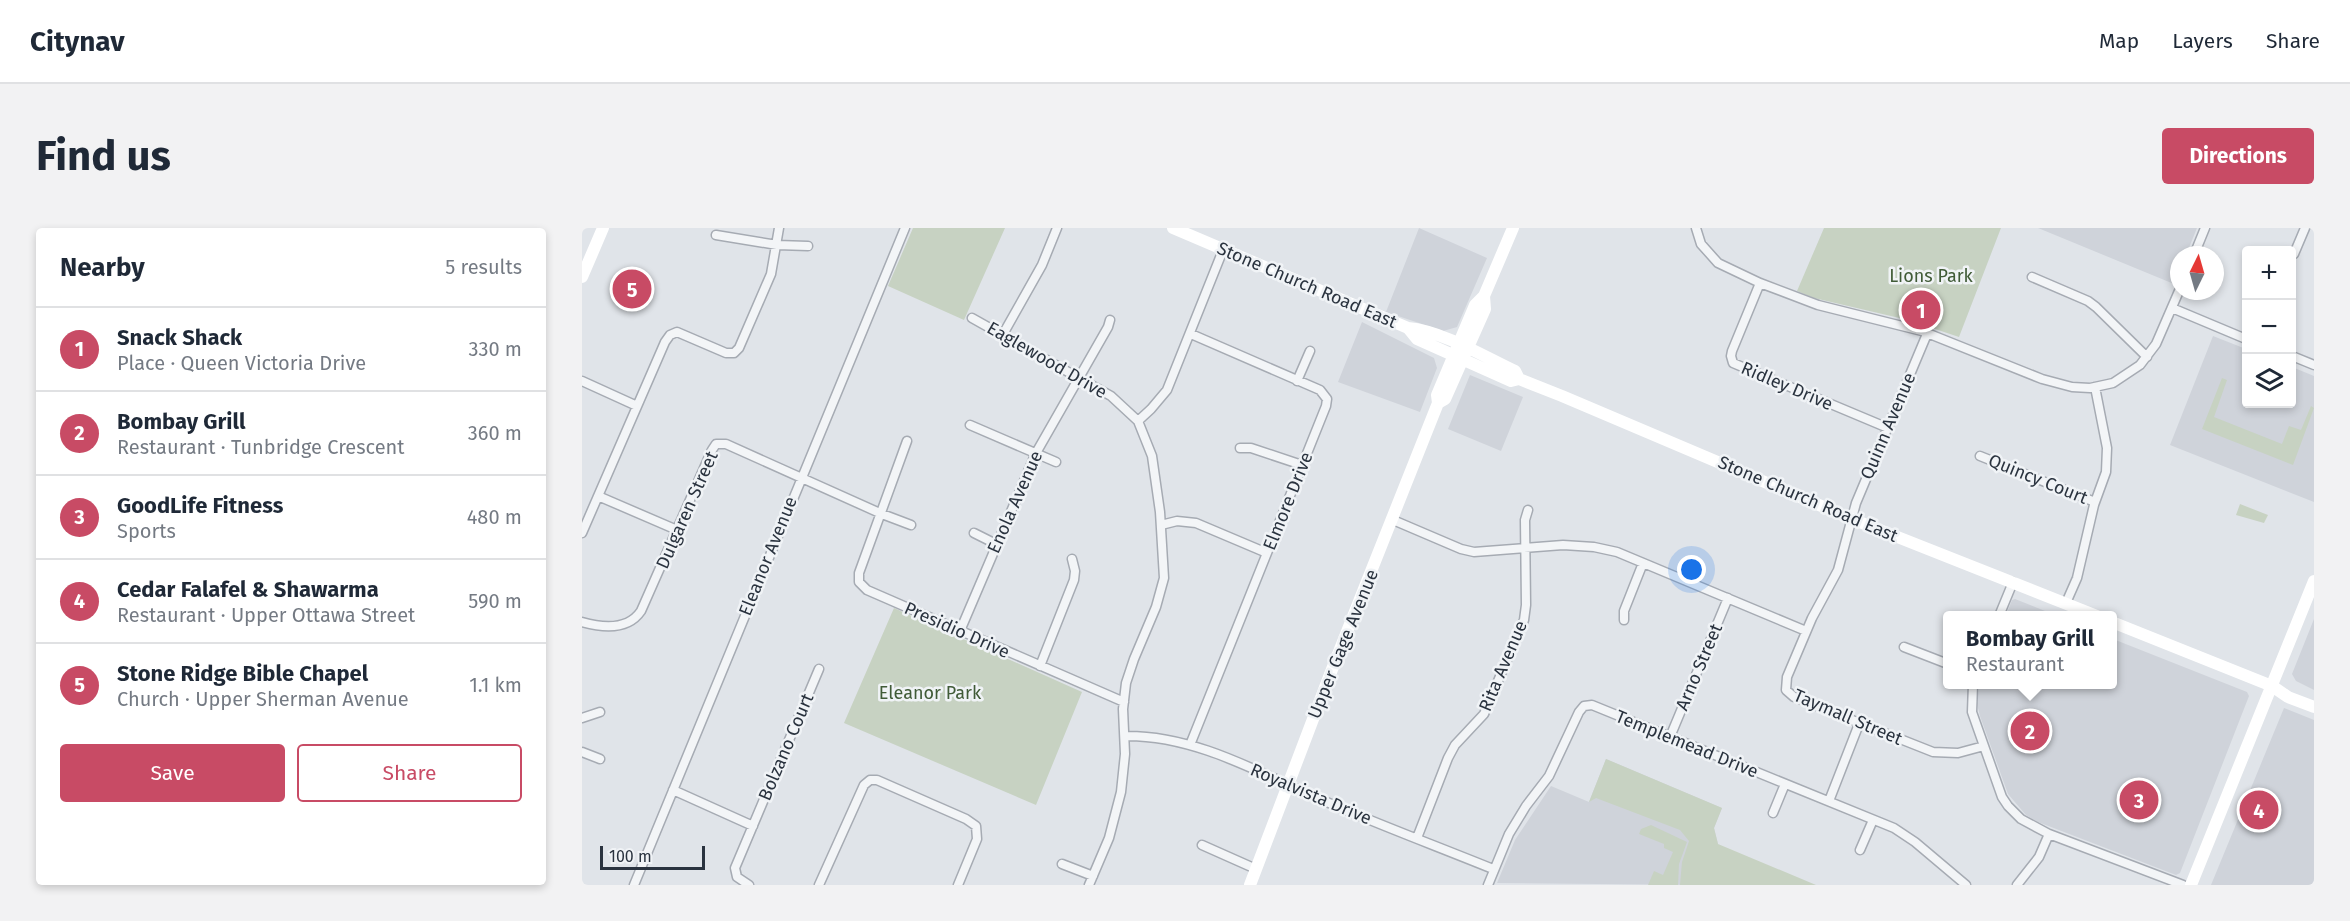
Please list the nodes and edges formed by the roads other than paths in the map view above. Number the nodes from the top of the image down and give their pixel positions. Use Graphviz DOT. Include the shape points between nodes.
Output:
graph roads {
  1 [pos="603,228"];
  2 [pos="779,228"];
  3 [pos="905,228"];
  4 [pos="1057,228"];
  5 [pos="1173,228"];
  6 [pos="1513,228"];
  7 [pos="1696,228"];
  8 [pos="2205,228"];
  9 [pos="2305,228"];
  10 [pos="716,235"];
  11 [pos="777,245"];
  12 [pos="808,246"];
  13 [pos="2198,246"];
  14 [pos="2296,249"];
  15 [pos="1223,250"];
  16 [pos="582,277"];
  17 [pos="2032,277"];
  18 [pos="1760,283"];
  19 [pos="2175,300"];
  20 [pos="2172,308"];
  21 [pos="972,318"];
  22 [pos="1110,320"];
  23 [pos="1191,334"];
  24 [pos="1927,334"];
  25 [pos="1002,336"];
  26 [pos="2242,337"];
  27 [pos="1310,351"];
  28 [pos="1461,352"];
  29 [pos="2147,357"];
  30 [pos="2296,358"];
  31 [pos="2314,365"];
  32 [pos="1079,377"];
  33 [pos="582,381"];
  34 [pos="1297,381"];
  35 [pos="2096,387"];
  36 [pos="637,406"];
  37 [pos="1138,421"];
  38 [pos="970,425"];
  39 [pos="1888,428"];
  40 [pos="907,441"];
  41 [pos="1240,448"];
  42 [pos="1036,453"];
  43 [pos="1980,456"];
  44 [pos="1056,462"];
  45 [pos="1302,465"];
  46 [pos="800,478"];
  47 [pos="598,496"];
  48 [pos="2095,502"];
  49 [pos="1528,510"];
  50 [pos="882,514"];
  51 [pos="1852,519"];
  52 [pos="1393,520"];
  53 [pos="911,525"];
  54 [pos="1161,525"];
  55 [pos="676,530"];
  56 [pos="582,532"];
  57 [pos="974,533"];
  58 [pos="996,544"];
  59 [pos="1525,547"];
  60 [pos="1267,553"];
  61 [pos="1072,560"];
  62 [pos="1643,563"];
  63 [pos="2314,581"];
  64 [pos="2013,582"];
  65 [pos="1728,598"];
  66 [pos="2066,603"];
  67 [pos="2001,611"];
  68 [pos="2087,611"];
  69 [pos="1624,620"];
  70 [pos="582,622"];
  71 [pos="2117,624"];
  72 [pos="1806,631"];
  73 [pos="960,632"];
  74 [pos="1904,647"];
  75 [pos="1943,662"];
  76 [pos="1040,666"];
  77 [pos="819,669"];
  78 [pos="2272,686"];
  79 [pos="1973,689"];
  80 [pos="2314,701"];
  81 [pos="1124,702"];
  82 [pos="2314,707"];
  83 [pos="600,712"];
  84 [pos="582,718"];
  85 [pos="1859,724"];
  86 [pos="1125,736"];
  87 [pos="1670,737"];
  88 [pos="1190,745"];
  89 [pos="1984,746"];
  90 [pos="582,752"];
  91 [pos="600,759"];
  92 [pos="1785,784"];
  93 [pos="1288,786"];
  94 [pos="673,790"];
  95 [pos="1829,801"];
  96 [pos="1773,813"];
  97 [pos="1873,820"];
  98 [pos="753,826"];
  99 [pos="2049,834"];
  100 [pos="1417,838"];
  101 [pos="1202,845"];
  102 [pos="1860,850"];
  103 [pos="1062,864"];
  104 [pos="1256,869"];
  105 [pos="1493,869"];
  106 [pos="1093,876"];
  107 [pos="1957,877"];
  108 [pos="633,885"];
  109 [pos="749,885"];
  110 [pos="819,885"];
  111 [pos="958,885"];
  112 [pos="1089,885"];
  113 [pos="1250,885"];
  114 [pos="1488,885"];
  115 [pos="1949,885"];
  116 [pos="1966,885"];
  117 [pos="2017,885"];
  118 [pos="2183,885"];
  119 [pos="2191,885"];
  1 -- 16 [label="main road"];
  2 -- 11 [label="street"];
  3 -- 46 [label="street, Eleanor Avenue"];
  4 -- 25 [label="street" via="1042,265"];
  5 -- 15 [label="main road, Stone Church Road East"];
  6 -- 28 [label="main road, Upper Gage Avenue" via="1484,296 1475,305"];
  7 -- 18 [label="street" via="1701,244 1718,263"];
  8 -- 13 [label="street"];
  9 -- 14 [label="street"];
  10 -- 11 [label="street"];
  11 -- 12 [label="street"];
  11 -- 36 [label="street" via="771,274 739,348 726,353 677,332 670,335"];
  15 -- 23 [label="street"];
  15 -- 28 [label="main road, Stone Church Road East" via="1408,328 1422,330"];
  17 -- 29 [label="street" via="2088,301"];
  18 -- 24 [label="street" via="1818,305"];
  18 -- 39 [label="street, Ridley Drive" via="1732,351 1733,363"];
  19 -- 20 [label="street"];
  20 -- 26 [label="street"];
  20 -- 29 [label="street"];
  21 -- 25 [label="street, Eaglewood Drive"];
  22 -- 32 [label="street, Enola Avenue"];
  23 -- 34 [label="street, Elmore Drive"];
  23 -- 37 [label="street" via="1167,390"];
  24 -- 35 [label="street" via="2056,384"];
  24 -- 39 [label="street, Quinn Avenue"];
  25 -- 32 [label="street, Eaglewood Drive"];
  27 -- 34 [label="street"];
  28 -- 51 [label="main road, Stone Church Road East" via="1510,381 1520,379"];
  28 -- 52 [label="main road, Upper Gage Avenue"];
  29 -- 35 [label="street" via="2118,380"];
  30 -- 31 [label="street"];
  32 -- 37 [label="street, Eaglewood Drive" via="1111,396"];
  32 -- 42 [label="street, Enola Avenue"];
  33 -- 36 [label="street"];
  34 -- 45 [label="street, Elmore Drive" via="1320,390 1327,399"];
  35 -- 48 [label="street" via="2107,448 2106,472"];
  36 -- 47 [label="street"];
  37 -- 54 [label="street, Eaglewood Drive" via="1152,456"];
  38 -- 42 [label="street"];
  39 -- 51 [label="street, Quinn Avenue"];
  40 -- 50 [label="street"];
  41 -- 45 [label="street"];
  42 -- 44 [label="street"];
  42 -- 58 [label="street, Enola Avenue"];
  43 -- 48 [label="street, Quincy Court"];
  45 -- 60 [label="street, Elmore Drive"];
  46 -- 50 [label="street, Dulgaren Street"];
  46 -- 55 [label="street, Dulgaren Street" via="726,444 716,444"];
  46 -- 94 [label="street, Eleanor Avenue"];
  47 -- 55 [label="street"];
  47 -- 56 [label="street"];
  48 -- 66 [label="street" via="2078,578"];
  49 -- 59 [label="street, Rita Avenue"];
  50 -- 53 [label="street, Dulgaren Street"];
  50 -- 73 [label="street, Presidio Drive" via="859,582 867,590"];
  51 -- 64 [label="main road, Stone Church Road East"];
  51 -- 72 [label="street, Taymall Street" via="1838,570"];
  52 -- 59 [label="street" via="1467,551"];
  52 -- 93 [label="main road, Upper Gage Avenue"];
  54 -- 60 [label="street" via="1177,521 1196,523"];
  54 -- 81 [label="street, Eaglewood Drive" via="1162,589 1134,658"];
  55 -- 70 [label="street, Dulgaren Street" via="636,619 604,626"];
  57 -- 58 [label="street"];
  58 -- 73 [label="street, Enola Avenue"];
  59 -- 62 [label="street" via="1594,547"];
  59 -- 100 [label="street, Rita Avenue" via="1524,620 1484,714 1448,758"];
  60 -- 88 [label="street, Elmore Drive"];
  61 -- 76 [label="street" via="1074,580"];
  62 -- 65 [label="street"];
  62 -- 69 [label="street"];
  63 -- 78 [label="main road"];
  64 -- 66 [label="main road, Stone Church Road East"];
  64 -- 67 [label="street"];
  65 -- 72 [label="street"];
  65 -- 87 [label="street, Arno Street"];
  66 -- 68 [label="main road, Stone Church Road East"];
  71 -- 78 [label="main road"];
  72 -- 85 [label="street, Taymall Street" via="1786,690"];
  73 -- 76 [label="street, Presidio Drive"];
  74 -- 75 [label="street"];
  76 -- 81 [label="street, Presidio Drive"];
  77 -- 98 [label="street, Bolzano Court"];
  78 -- 80 [label="main road"];
  78 -- 82 [label="main road"];
  78 -- 119 [label="main road"];
  79 -- 89 [label="street" via="1972,712"];
  81 -- 86 [label="street, Eaglewood Drive"];
  83 -- 84 [label="street"];
  85 -- 89 [label="street, Taymall Street" via="1933,752 1958,753"];
  85 -- 95 [label="street"];
  86 -- 88 [label="street, Royalvista Drive"];
  86 -- 106 [label="street, Eaglewood Drive" via="1115,819"];
  87 -- 92 [label="street, Templemead Drive"];
  87 -- 105 [label="street, Templemead Drive" via="1598,707 1584,706 1549,776 1509,834"];
  88 -- 93 [label="street, Royalvista Drive"];
  89 -- 99 [label="street" via="2008,806 2021,819"];
  90 -- 91 [label="street"];
  92 -- 95 [label="street, Templemead Drive"];
  92 -- 96 [label="street"];
  93 -- 100 [label="street, Royalvista Drive"];
  93 -- 104 [label="main road, Upper Gage Avenue"];
  94 -- 98 [label="street"];
  94 -- 108 [label="street, Eleanor Avenue"];
  95 -- 97 [label="street, Templemead Drive"];
  97 -- 102 [label="street"];
  97 -- 107 [label="street, Templemead Drive" via="1915,842"];
  98 -- 109 [label="street, Bolzano Court" via="735,868 737,878"];
  99 -- 117 [label="street" via="2039,857"];
  99 -- 118 [label="street"];
  100 -- 105 [label="street, Royalvista Drive"];
  101 -- 104 [label="street"];
  103 -- 106 [label="street"];
  104 -- 113 [label="main road, Upper Gage Avenue"];
  105 -- 114 [label="street, Templemead Drive"];
  106 -- 112 [label="street, Eaglewood Drive"];
  107 -- 115 [label="street"];
  107 -- 116 [label="street, Templemead Drive"];
  110 -- 111 [label="street" via="864,785 877,780 976,826 977,839"];
}
